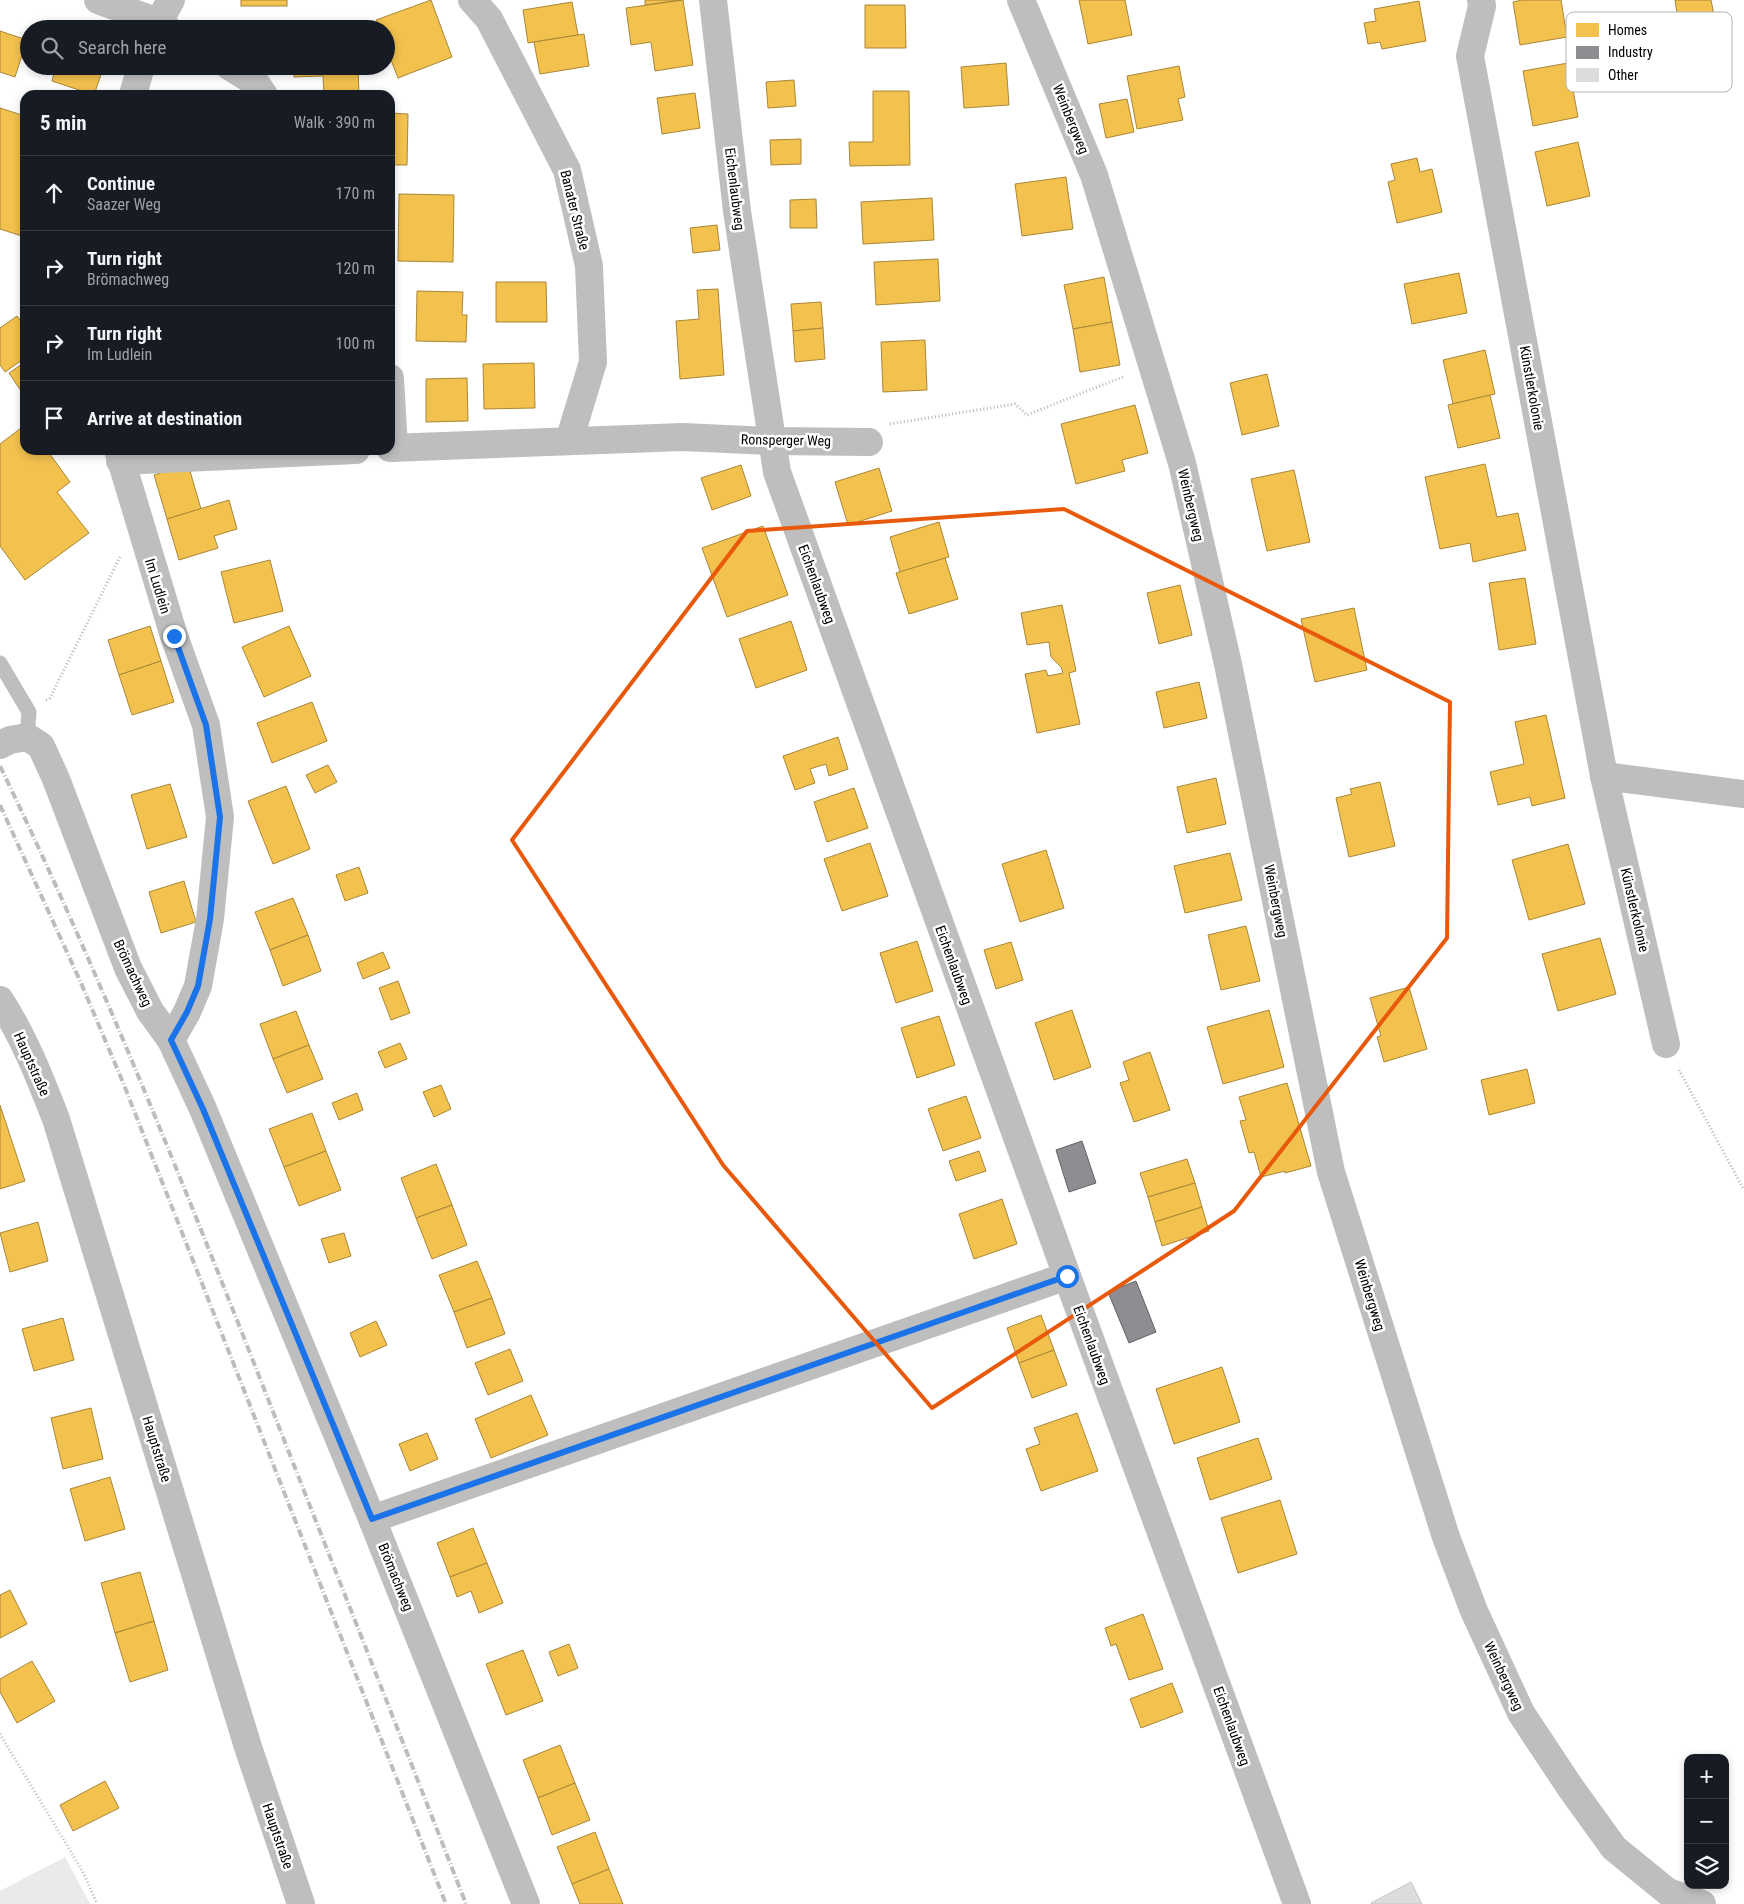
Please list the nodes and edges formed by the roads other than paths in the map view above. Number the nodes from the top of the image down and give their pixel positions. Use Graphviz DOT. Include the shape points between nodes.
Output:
graph roads {
  1 [pos="98,0"];
  2 [pos="472,0"];
  3 [pos="713,0"];
  4 [pos="1021,0"];
  5 [pos="1481,0"];
  6 [pos="163,20"];
  7 [pos="139,75"];
  8 [pos="244,75"];
  9 [pos="134,90"];
  10 [pos="261,90"];
  11 [pos="772,440"];
  12 [pos="569,441"];
  13 [pos="869,442"];
  14 [pos="395,448"];
  15 [pos="158,455"];
  16 [pos="119,456"];
  17 [pos="0,664"];
  18 [pos="28,724"];
  19 [pos="0,745"];
  20 [pos="1604,776"];
  21 [pos="1744,794"];
  22 [pos="0,1000"];
  23 [pos="171,1040"];
  24 [pos="1666,1044"];
  25 [pos="1067,1276"];
  26 [pos="372,1519"];
  27 [pos="301,1904"];
  28 [pos="526,1904"];
  29 [pos="1297,1904"];
  30 [pos="1702,1904"];
  1 -- 6 [label="street"];
  2 -- 12 [label="street, Banater Straße" via="489,19 567,170 589,266 593,362"];
  3 -- 11 [label="street, Eichenlaubweg" via="737,211"];
  4 -- 30 [label="street, Weinbergweg" via="1094,175 1182,463 1226,654 1331,1172 1446,1538 1474,1612 1521,1712 1570,1787 1614,1848 1668,1892"];
  5 -- 20 [label="street, Künstlerkolonie" via="1470,56"];
  7 -- 9 [label="street"];
  8 -- 10 [label="street" via="256,82"];
  11 -- 12 [label="street, Ronsperger Weg" via="683,436"];
  11 -- 13 [label="street, Ronsperger Weg"];
  11 -- 25 [label="street, Eichenlaubweg" via="777,472"];
  12 -- 14 [label="street, Ronsperger Weg"];
  15 -- 16 [label="street"];
  16 -- 23 [label="street, Im Ludlein" via="174,636 206,725 220,817 210,919 198,986"];
  17 -- 18 [label="lane, Brömachweg"];
  18 -- 19 [label="street"];
  18 -- 23 [label="street, Brömachweg" via="56,779 128,968 150,1011"];
  20 -- 21 [label="street"];
  20 -- 24 [label="street, Künstlerkolonie"];
  22 -- 27 [label="street, Hauptstraße" via="10,1014 56,1119 248,1747"];
  23 -- 26 [label="street, Brömachweg" via="203,1109"];
  25 -- 26 [label="street"];
  25 -- 29 [label="street, Eichenlaubweg"];
  26 -- 28 [label="street, Brömachweg"];
}
